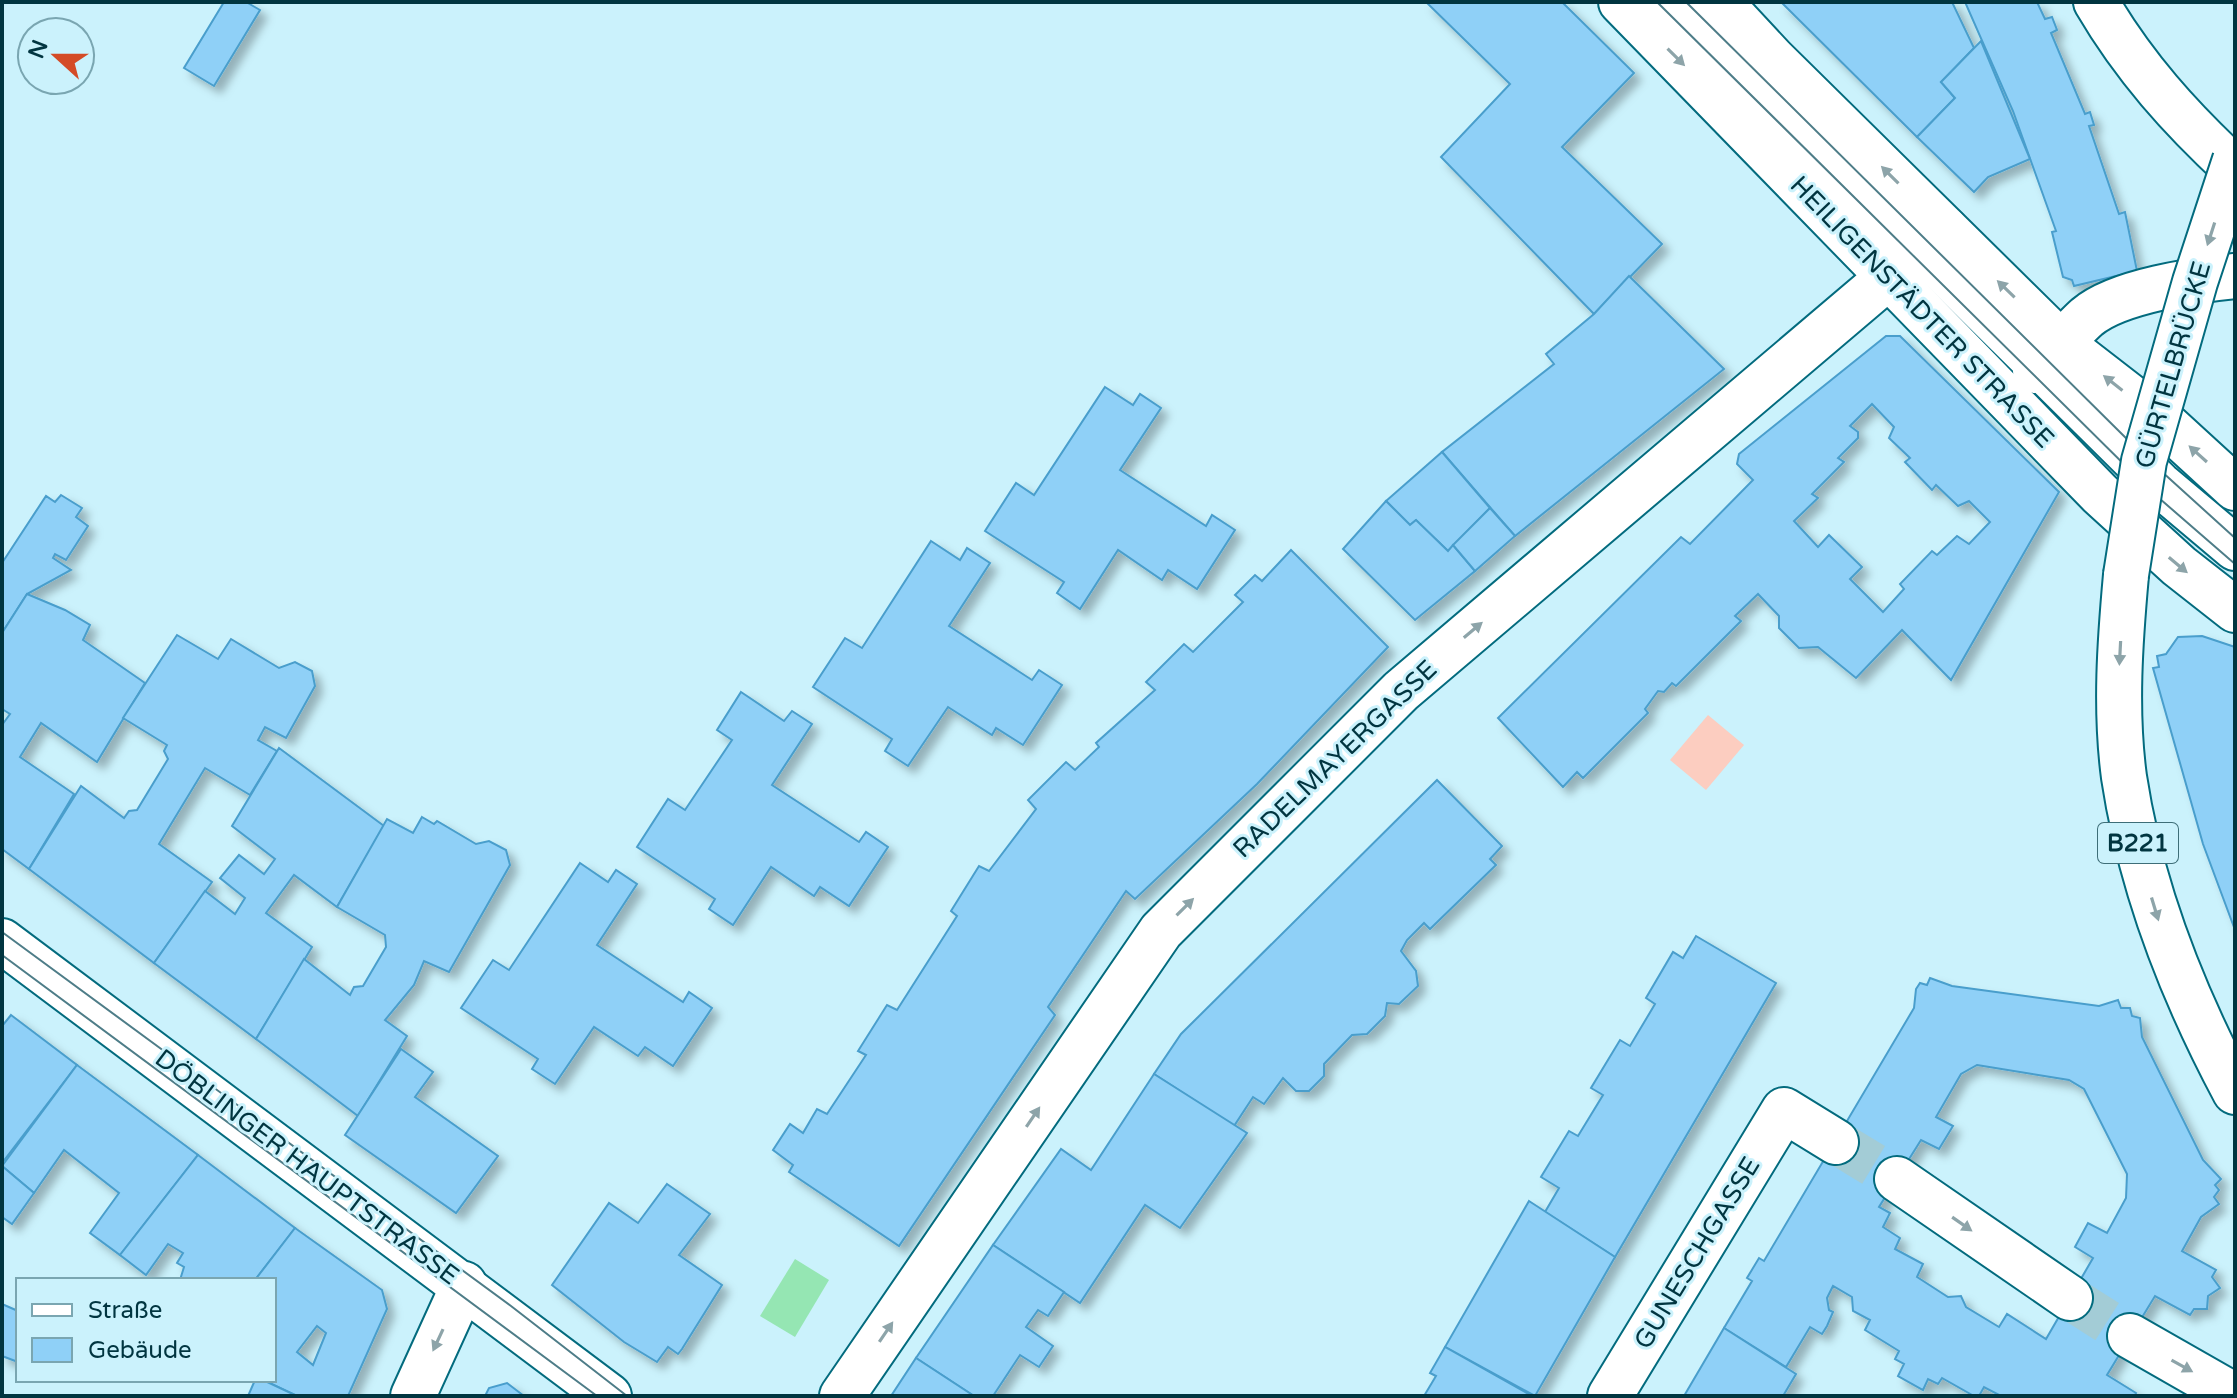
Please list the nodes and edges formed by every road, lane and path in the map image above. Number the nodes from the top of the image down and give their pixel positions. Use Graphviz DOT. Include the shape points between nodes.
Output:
graph roads {
  1 [pos="1621,2"];
  2 [pos="1671,2"];
  3 [pos="1720,2"];
  4 [pos="2096,2"];
  5 [pos="2235,160"];
  6 [pos="2235,169"];
  7 [pos="1919,252"];
  8 [pos="2235,276"];
  9 [pos="2051,355"];
  10 [pos="2006,401"];
  11 [pos="2235,488"];
  12 [pos="2235,548"];
  13 [pos="2235,610"];
  14 [pos="2,941"];
  15 [pos="2235,1092"];
  16 [pos="1836,1142"];
  17 [pos="1897,1179"];
  18 [pos="464,1284"];
  19 [pos="2070,1298"];
  20 [pos="2130,1336"];
  21 [pos="413,1396"];
  22 [pos="609,1396"];
  23 [pos="842,1396"];
  24 [pos="1610,1396"];
  25 [pos="2235,1396"];
  1 -- 7 [label="main road, HEILIGENSTÄDTER STRASSE, one-way"];
  2 -- 7 [label="main road"];
  7 -- 3 [label="main road, HEILIGENSTÄDTER STRASSE, one-way" via="1773,59"];
  4 -- 6 [label="main road" via="2140,71"];
  5 -- 15 [label="main road, GÜRTELBRÜCKE / B221, one-way, bridge" via="2144,461 2126,575 2120,723 2140,856 2180,978"];
  7 -- 9 [label="main road, HEILIGENSTÄDTER STRASSE"];
  7 -- 10 [label="main road, HEILIGENSTÄDTER STRASSE"];
  23 -- 7 [label="main road, RADELMAYERGASSE, one-way" via="1161,931 1401,691"];
  8 -- 9 [label="main road" via="2104,306"];
  9 -- 10 [label="main road"];
  11 -- 9 [label="main road, HEILIGENSTÄDTER STRASSE, one-way" via="2164,423"];
  9 -- 12 [label="main road" via="2159,484"];
  10 -- 13 [label="main road, HEILIGENSTÄDTER STRASSE, one-way" via="2140,532"];
  14 -- 18 [label="main road, DÖBLINGER HAUPTSTRASSE"];
  16 -- 24 [label="main road, GUNESCHGASSE" via="1784,1110"];
  17 -- 19 [label="main road, one-way"];
  18 -- 21 [label="main road, one-way"];
  18 -- 22 [label="main road, DÖBLINGER HAUPTSTRASSE"];
  20 -- 25 [label="main road, one-way"];
}
